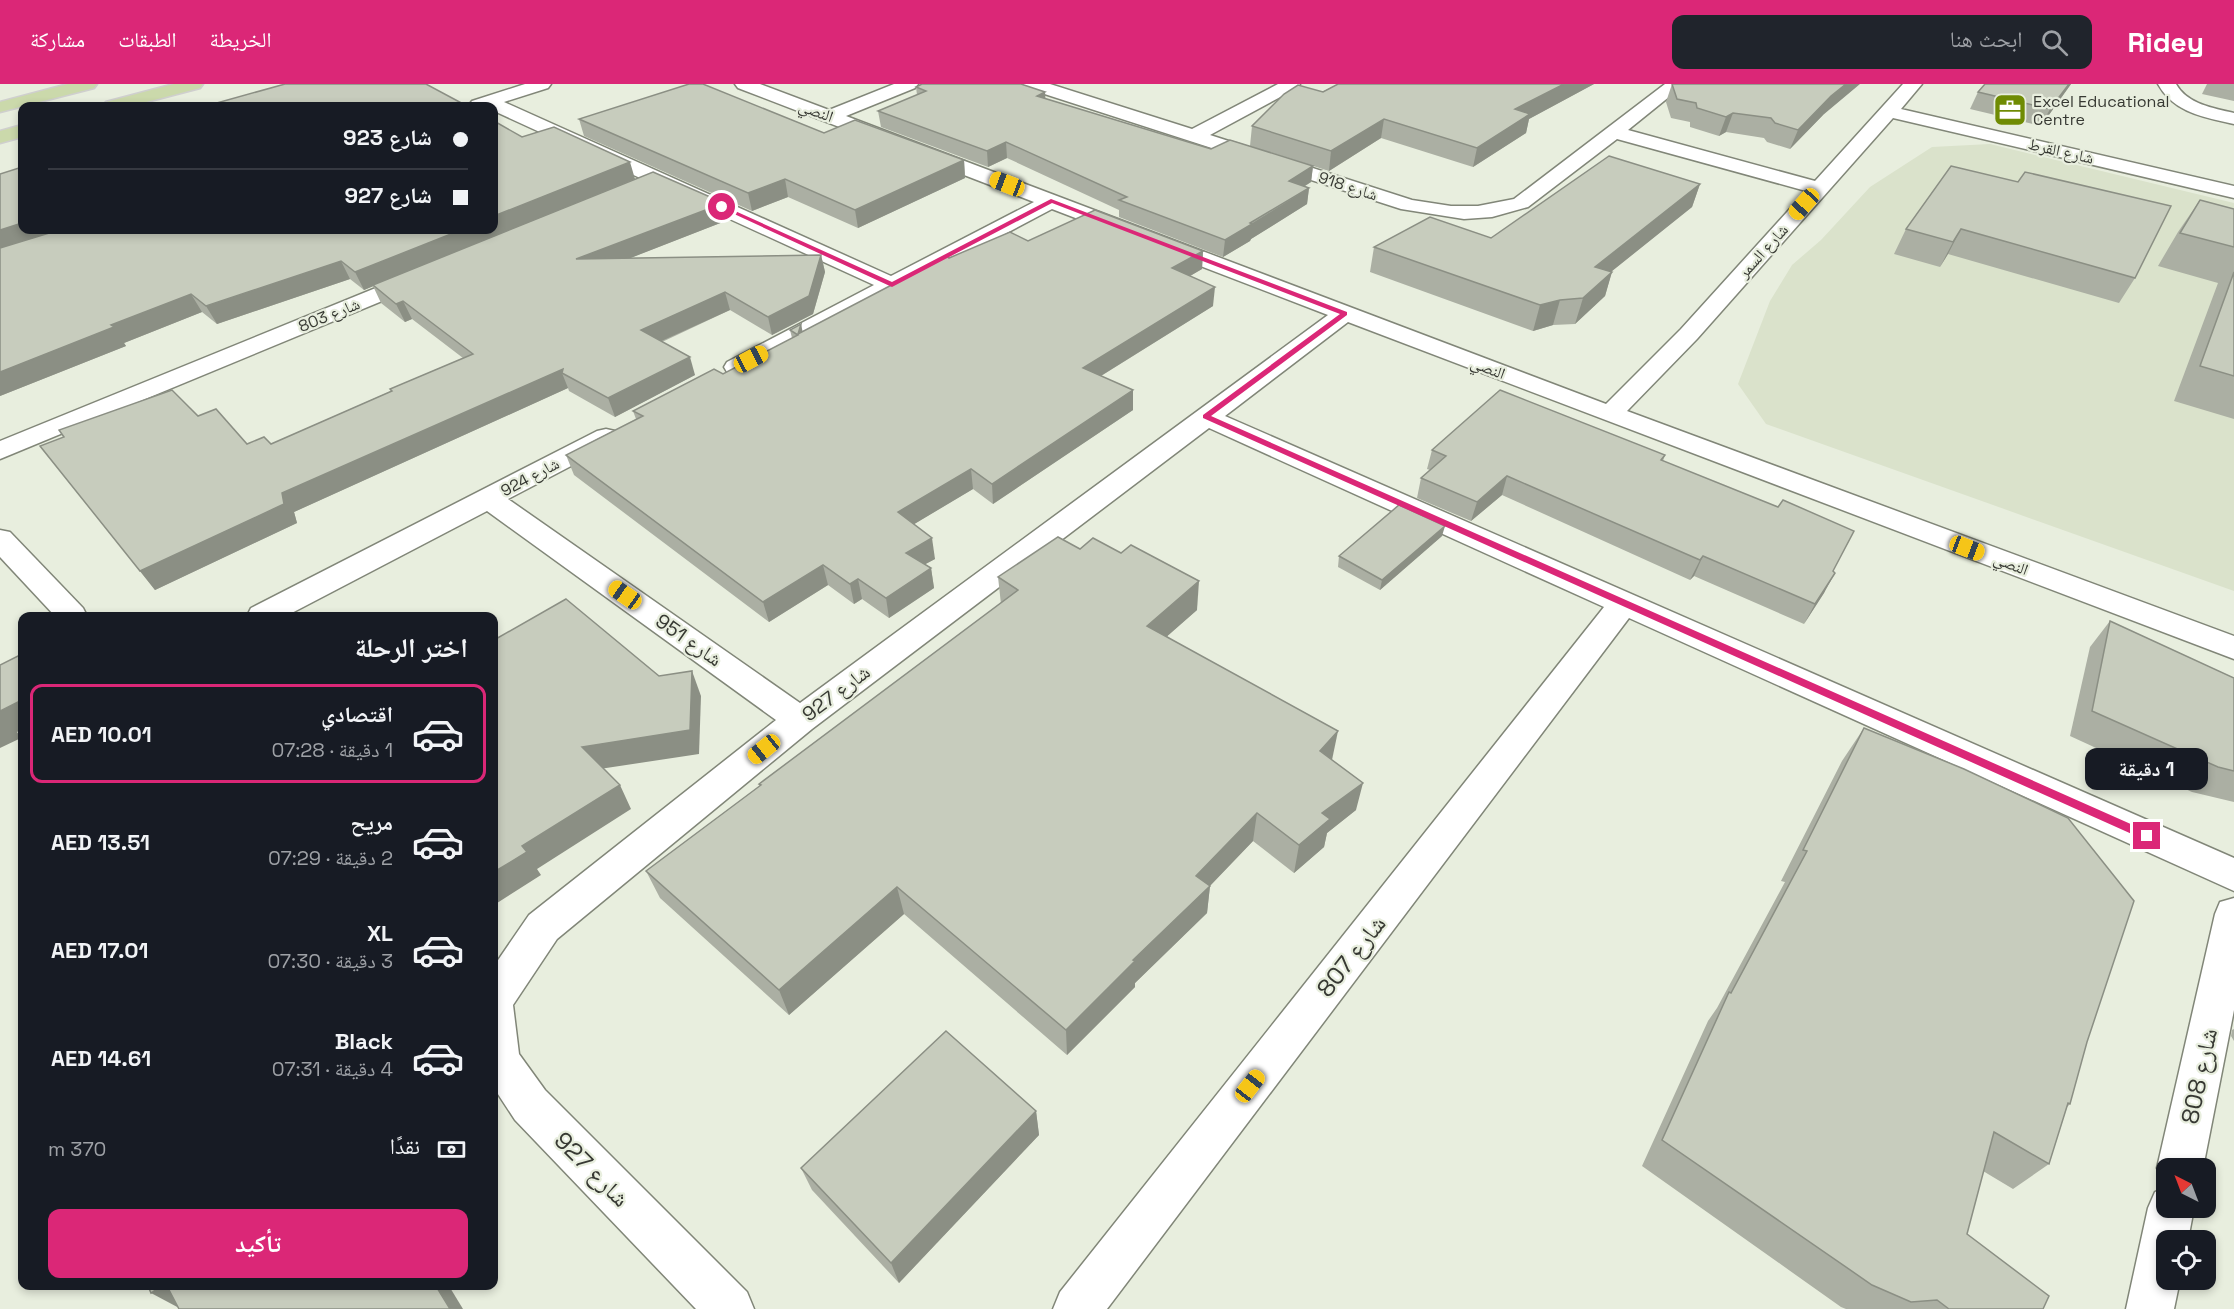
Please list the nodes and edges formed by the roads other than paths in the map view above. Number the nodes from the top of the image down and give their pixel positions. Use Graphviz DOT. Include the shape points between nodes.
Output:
graph roads {
  1 [pos="88,84"];
  2 [pos="194,84"];
  3 [pos="542,84"];
  4 [pos="744,84"];
  5 [pos="909,84"];
  6 [pos="1032,84"];
  7 [pos="1291,84"];
  8 [pos="1676,84"];
  9 [pos="1913,84"];
  10 [pos="2167,84"];
  11 [pos="18,102"];
  12 [pos="19,102"];
  13 [pos="127,102"];
  14 [pos="487,102"];
  15 [pos="0,107"];
  16 [pos="498,111"];
  17 [pos="1888,111"];
  18 [pos="831,116"];
  19 [pos="2234,119"];
  20 [pos="18,132"];
  21 [pos="1614,132"];
  22 [pos="1194,136"];
  23 [pos="0,137"];
  24 [pos="658,179"];
  25 [pos="1819,188"];
  26 [pos="625,192"];
  27 [pos="2234,192"];
  28 [pos="1051,201"];
  29 [pos="439,269"];
  30 [pos="892,285"];
  31 [pos="1345,313"];
  32 [pos="717,378"];
  33 [pos="1610,414"];
  34 [pos="1206,417"];
  35 [pos="623,427"];
  36 [pos="0,451"];
  37 [pos="489,499"];
  38 [pos="0,539"];
  39 [pos="1624,603"];
  40 [pos="68,612"];
  41 [pos="270,612"];
  42 [pos="2234,648"];
  43 [pos="801,720"];
  44 [pos="2234,875"];
  45 [pos="2234,914"];
  46 [pos="498,993"];
  47 [pos="498,1049"];
  48 [pos="2182,1158"];
  49 [pos="2169,1218"];
  50 [pos="730,1309"];
  51 [pos="1077,1309"];
  52 [pos="2150,1309"];
  1 -- 12 [label="main road"];
  2 -- 13 [label="main road"];
  3 -- 14 [label="street"];
  4 -- 18 [label="street, النصي"];
  5 -- 18 [label="street"];
  6 -- 22 [label="street, شارع 918"];
  7 -- 22 [label="street"];
  8 -- 21 [label="street, شارع 918"];
  9 -- 17 [label="street, شارع السمر"];
  10 -- 19 [label="street" via="2170,93 2185,104"];
  11 -- 15 [label="main road"];
  16 -- 24 [label="street"];
  17 -- 25 [label="street, شارع السمر"];
  17 -- 27 [label="street, شارع القرط"];
  18 -- 28 [label="street, النصي"];
  20 -- 23 [label="main road"];
  21 -- 22 [label="street, شارع 918" via="1521,203 1470,214 1408,205"];
  21 -- 25 [label="street"];
  24 -- 26 [label="street"];
  24 -- 30 [label="street"];
  25 -- 33 [label="street, شارع السمر" via="1689,334"];
  28 -- 30 [label="street"];
  28 -- 31 [label="street, النصي"];
  29 -- 36 [label="street, شارع 803"];
  30 -- 32 [label="street"];
  31 -- 33 [label="street, النصي"];
  31 -- 34 [label="street, شارع 927"];
  33 -- 42 [label="street, النصي"];
  34 -- 39 [label="street"];
  34 -- 43 [label="street, شارع 927"];
  35 -- 37 [label="street, شارع 924"];
  37 -- 41 [label="street, شارع 924"];
  37 -- 43 [label="street, شارع 951"];
  38 -- 40 [label="street"];
  39 -- 44 [label="street"];
  39 -- 51 [label="street, شارع 807"];
  43 -- 46 [label="street, شارع 927" via="543,927"];
  45 -- 48 [label="street, شارع 808"];
  47 -- 50 [label="street, شارع 927" via="499,1060 530,1105"];
  49 -- 52 [label="street"];
}
